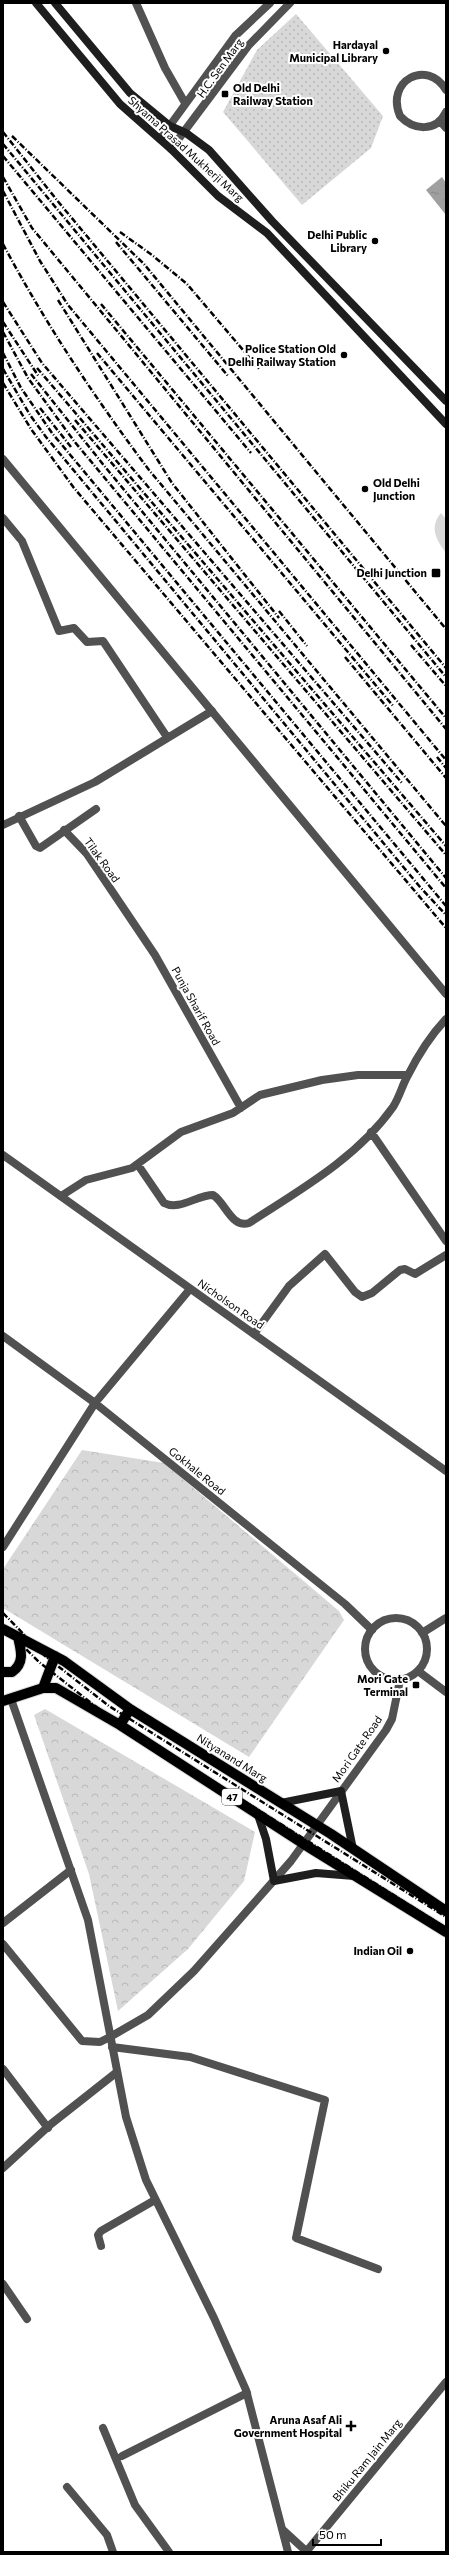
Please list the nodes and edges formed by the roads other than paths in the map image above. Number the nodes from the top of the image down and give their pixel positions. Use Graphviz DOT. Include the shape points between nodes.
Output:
graph roads {
  1 [pos="36,3"];
  2 [pos="54,3"];
  3 [pos="136,3"];
  4 [pos="270,3"];
  5 [pos="290,3"];
  6 [pos="445,85"];
  7 [pos="185,103"];
  8 [pos="446,112"];
  9 [pos="440,121"];
  10 [pos="170,126"];
  11 [pos="446,128"];
  12 [pos="186,133"];
  13 [pos="160,139"];
  14 [pos="172,149"];
  15 [pos="446,401"];
  16 [pos="446,424"];
  17 [pos="3,459"];
  18 [pos="3,518"];
  19 [pos="212,711"];
  20 [pos="167,737"];
  21 [pos="96,809"];
  22 [pos="19,816"];
  23 [pos="3,825"];
  24 [pos="64,830"];
  25 [pos="128,917"];
  26 [pos="446,994"];
  27 [pos="446,1018"];
  28 [pos="408,1075"];
  29 [pos="241,1108"];
  30 [pos="371,1132"];
  31 [pos="3,1155"];
  32 [pos="138,1165"];
  33 [pos="61,1196"];
  34 [pos="446,1241"];
  35 [pos="446,1255"];
  36 [pos="190,1289"];
  37 [pos="254,1334"];
  38 [pos="3,1336"];
  39 [pos="95,1403"];
  40 [pos="446,1470"];
  41 [pos="3,1547"];
  42 [pos="446,1618"];
  43 [pos="3,1629"];
  44 [pos="372,1630"];
  45 [pos="422,1632"];
  46 [pos="18,1637"];
  47 [pos="55,1656"];
  48 [pos="418,1671"];
  49 [pos="3,1672"];
  50 [pos="400,1680"];
  51 [pos="42,1688"];
  52 [pos="446,1692"];
  53 [pos="7,1700"];
  54 [pos="130,1709"];
  55 [pos="120,1725"];
  56 [pos="342,1791"];
  57 [pos="281,1802"];
  58 [pos="258,1815"];
  59 [pos="317,1825"];
  60 [pos="304,1844"];
  61 [pos="353,1849"];
  62 [pos="71,1870"];
  63 [pos="356,1876"];
  64 [pos="274,1881"];
  65 [pos="446,1911"];
  66 [pos="3,1923"];
  67 [pos="446,1932"];
  68 [pos="3,1944"];
  69 [pos="110,2037"];
  70 [pos="112,2048"];
  71 [pos="3,2069"];
  72 [pos="117,2072"];
  73 [pos="48,2128"];
  74 [pos="3,2168"];
  75 [pos="155,2200"];
  76 [pos="101,2246"];
  77 [pos="378,2269"];
  78 [pos="3,2284"];
  79 [pos="27,2319"];
  80 [pos="446,2382"];
  81 [pos="246,2393"];
  82 [pos="103,2428"];
  83 [pos="122,2456"];
  84 [pos="67,2487"];
  85 [pos="283,2530"];
  86 [pos="113,2552"];
  87 [pos="169,2552"];
  88 [pos="288,2552"];
  89 [pos="306,2552"];
  1 -- 13 [label="main road, Shyama Prasad Mukherji Marg" via="120,104"];
  2 -- 10 [label="main road, Shyama Prasad Mukherji Marg" via="130,93"];
  3 -- 7 [label="street" via="165,68"];
  4 -- 7 [label="street, H.C. Sen Marg" via="235,36"];
  5 -- 12 [label="street, H.C. Sen Marg" via="248,46"];
  6 -- 9 [label="street" via="429,76 412,77 398,89 396,98 398,112 406,123 423,128"];
  7 -- 10 [label="street, H.C. Sen Marg"];
  8 -- 9 [label="street"];
  9 -- 11 [label="street"];
  10 -- 12 [label="main road, Shyama Prasad Mukherji Marg"];
  10 -- 13 [label="street, H.C. Sen Marg"];
  12 -- 14 [label="street, H.C. Sen Marg"];
  12 -- 15 [label="main road, Shyama Prasad Mukherji Marg" via="209,150 272,221"];
  13 -- 14 [label="main road, Shyama Prasad Mukherji Marg"];
  14 -- 16 [label="main road, Shyama Prasad Mukherji Marg" via="218,196 267,233"];
  17 -- 19 [label="street"];
  18 -- 20 [label="street" via="22,541 59,631 74,628 87,642 103,641"];
  19 -- 20 [label="street"];
  19 -- 26 [label="street"];
  20 -- 22 [label="street" via="95,782"];
  21 -- 24 [label="street"];
  22 -- 23 [label="street"];
  22 -- 24 [label="street" via="38,847"];
  24 -- 25 [label="street, Tilak Road" via="87,854"];
  25 -- 29 [label="street, Punja Sharif Road" via="155,955"];
  27 -- 28 [label="street"];
  28 -- 29 [label="street" via="358,1075 322,1080 260,1096"];
  28 -- 30 [label="street" via="393,1106"];
  29 -- 32 [label="street" via="181,1132"];
  30 -- 32 [label="street" via="313,1181 245,1224 234,1220 213,1195 176,1205 164,1203"];
  30 -- 34 [label="street"];
  31 -- 33 [label="street, Nicholson Road"];
  32 -- 33 [label="street" via="86,1180"];
  33 -- 36 [label="street, Nicholson Road"];
  35 -- 37 [label="street" via="415,1274 405,1269 400,1270 372,1294 362,1297 354,1292 325,1254 289,1286"];
  36 -- 37 [label="street, Nicholson Road"];
  36 -- 39 [label="street"];
  37 -- 40 [label="street, Nicholson Road"];
  38 -- 39 [label="street, Gokhale Road"];
  39 -- 41 [label="street"];
  39 -- 44 [label="street, Gokhale Road" via="346,1604"];
  42 -- 45 [label="street"];
  43 -- 46 [label="main road, Nityanand Marg / 47"];
  44 -- 45 [label="street" via="386,1620 398,1618 409,1621"];
  44 -- 50 [label="street" via="366,1647 370,1664 382,1676"];
  45 -- 48 [label="street" via="427,1652"];
  46 -- 47 [label="main road, Nityanand Marg / 47"];
  46 -- 49 [label="main road" via="22,1655 20,1663 12,1672"];
  47 -- 51 [label="main road"];
  47 -- 54 [label="main road, Nityanand Marg / 47"];
  48 -- 50 [label="street"];
  48 -- 52 [label="street"];
  50 -- 56 [label="street, Mori Gate Road" via="392,1719"];
  51 -- 53 [label="main road, 47"];
  51 -- 55 [label="main road, 47" via="56,1688"];
  53 -- 62 [label="street"];
  54 -- 55 [label="main road"];
  54 -- 57 [label="main road, Nityanand Marg / 47"];
  55 -- 58 [label="main road, 47"];
  56 -- 57 [label="main road"];
  56 -- 59 [label="street, Mori Gate Road"];
  56 -- 61 [label="main road"];
  57 -- 59 [label="main road, Nityanand Marg / 47"];
  58 -- 60 [label="main road, 47"];
  58 -- 64 [label="main road" via="266,1839"];
  59 -- 60 [label="street, Mori Gate Road"];
  59 -- 61 [label="main road, Nityanand Marg / 47"];
  60 -- 63 [label="main road, 47"];
  60 -- 64 [label="street, Mori Gate Road"];
  61 -- 65 [label="main road, Nityanand Marg / 47"];
  62 -- 66 [label="street"];
  62 -- 69 [label="street" via="88,1920"];
  63 -- 64 [label="main road" via="316,1873"];
  63 -- 67 [label="main road, 47"];
  64 -- 69 [label="street, Mori Gate Road" via="189,1976 148,2015"];
  68 -- 69 [label="street, Mori Gate Road" via="82,2041 100,2042"];
  69 -- 70 [label="street"];
  70 -- 72 [label="street"];
  70 -- 77 [label="street" via="190,2057 325,2100 296,2238"];
  71 -- 73 [label="street"];
  72 -- 73 [label="street"];
  72 -- 75 [label="street" via="126,2117"];
  73 -- 74 [label="street"];
  75 -- 76 [label="street" via="101,2231 98,2235"];
  75 -- 81 [label="street" via="214,2318"];
  78 -- 79 [label="street"];
  80 -- 89 [label="street, Bhiku Ram Jain Marg"];
  81 -- 83 [label="street"];
  81 -- 85 [label="street"];
  82 -- 87 [label="street" via="135,2506"];
  84 -- 86 [label="street" via="107,2535"];
  85 -- 88 [label="street"];
  85 -- 89 [label="street"];
}
